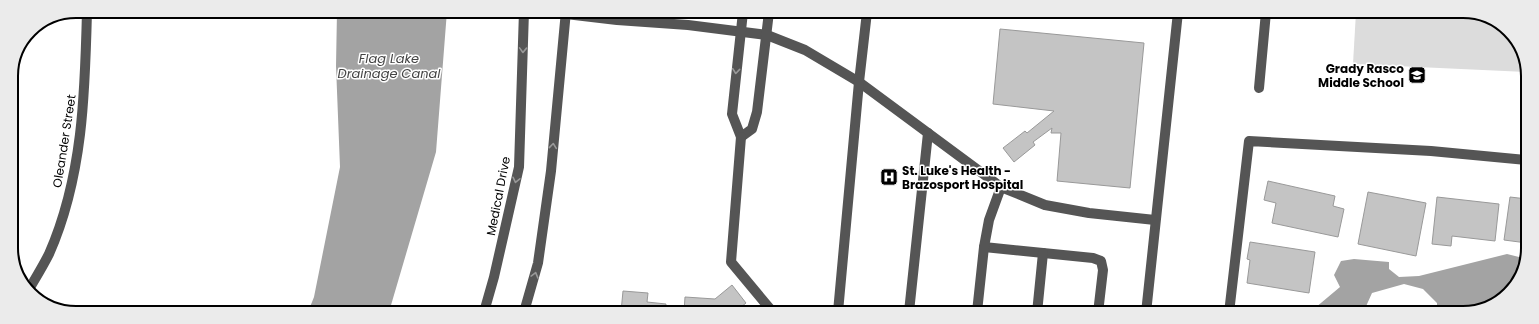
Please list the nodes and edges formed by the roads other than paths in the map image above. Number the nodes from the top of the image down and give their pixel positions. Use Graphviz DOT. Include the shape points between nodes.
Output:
graph roads {
  1 [pos="87,18"];
  2 [pos="524,18"];
  3 [pos="565,18"];
  4 [pos="613,18"];
  5 [pos="742,18"];
  6 [pos="768,18"];
  7 [pos="866,18"];
  8 [pos="1177,18"];
  9 [pos="1265,18"];
  10 [pos="740,33"];
  11 [pos="767,35"];
  12 [pos="859,82"];
  13 [pos="1259,88"];
  14 [pos="928,133"];
  15 [pos="741,137"];
  16 [pos="1521,159"];
  17 [pos="1001,187"];
  18 [pos="1155,220"];
  19 [pos="984,247"];
  20 [pos="1043,253"];
  21 [pos="31,285"];
  22 [pos="486,306"];
  23 [pos="526,306"];
  24 [pos="768,306"];
  25 [pos="839,306"];
  26 [pos="910,306"];
  27 [pos="978,306"];
  28 [pos="1037,306"];
  29 [pos="1099,306"];
  30 [pos="1147,306"];
  31 [pos="1230,306"];
  1 -- 21 [label="street, Oleander Street" via="82,126 74,176 48,254"];
  2 -- 22 [label="street, Medical Drive, one-way" via="519,167"];
  23 -- 3 [label="street, one-way" via="538,263"];
  4 -- 10 [label="street"];
  5 -- 10 [label="street"];
  6 -- 11 [label="street"];
  7 -- 12 [label="street"];
  8 -- 18 [label="street"];
  9 -- 13 [label="street"];
  10 -- 11 [label="street"];
  10 -- 15 [label="street, one-way" via="732,114"];
  11 -- 12 [label="street" via="806,50"];
  11 -- 15 [label="street" via="757,112 752,129"];
  12 -- 14 [label="street"];
  12 -- 25 [label="street"];
  14 -- 17 [label="street"];
  14 -- 26 [label="street"];
  15 -- 24 [label="street" via="731,262"];
  16 -- 31 [label="street" via="1431,151 1249,141"];
  17 -- 18 [label="street" via="1044,205"];
  17 -- 19 [label="street" via="989,220"];
  18 -- 30 [label="street"];
  19 -- 20 [label="street"];
  19 -- 27 [label="street"];
  20 -- 28 [label="street"];
  20 -- 29 [label="street" via="1101,261 1103,270"];
}
